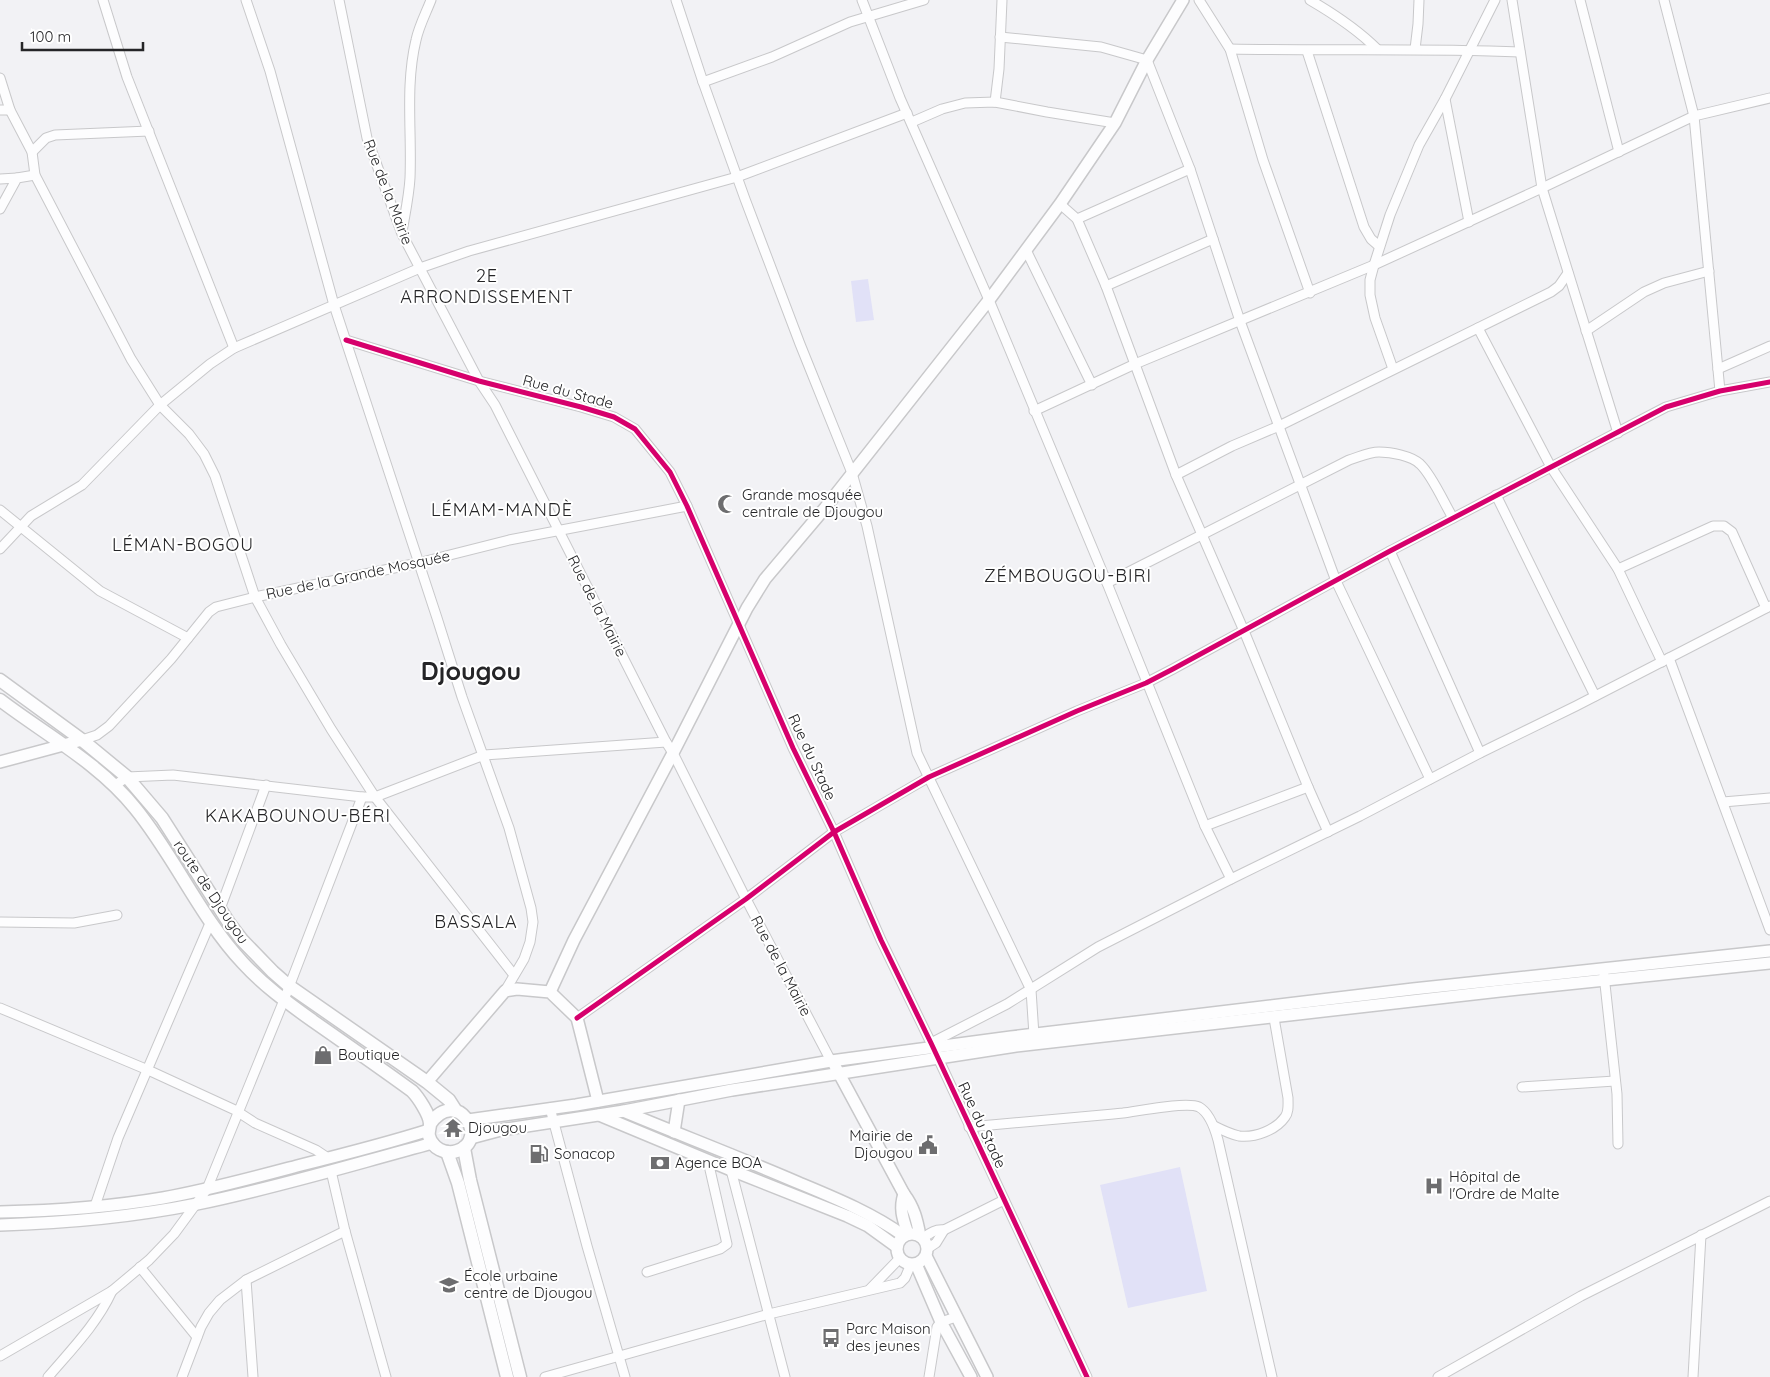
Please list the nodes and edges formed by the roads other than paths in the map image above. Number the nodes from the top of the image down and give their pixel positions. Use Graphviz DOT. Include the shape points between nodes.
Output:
graph roads {
  1 [pos="103,0"];
  2 [pos="246,0"];
  3 [pos="339,0"];
  4 [pos="431,0"];
  5 [pos="676,0"];
  6 [pos="862,0"];
  7 [pos="924,0"];
  8 [pos="1002,0"];
  9 [pos="1183,0"];
  10 [pos="1200,0"];
  11 [pos="1310,0"];
  12 [pos="1419,0"];
  13 [pos="1495,0"];
  14 [pos="1512,0"];
  15 [pos="1580,0"];
  16 [pos="1664,0"];
  17 [pos="868,17"];
  18 [pos="1000,37"];
  19 [pos="1230,49"];
  20 [pos="1377,49"];
  21 [pos="1415,49"];
  22 [pos="1470,50"];
  23 [pos="1307,51"];
  24 [pos="1520,52"];
  25 [pos="1147,60"];
  26 [pos="0,78"];
  27 [pos="703,82"];
  28 [pos="1770,98"];
  29 [pos="1445,99"];
  30 [pos="996,102"];
  31 [pos="0,110"];
  32 [pos="10,110"];
  33 [pos="907,113"];
  34 [pos="1694,116"];
  35 [pos="912,122"];
  36 [pos="1115,123"];
  37 [pos="149,131"];
  38 [pos="32,152"];
  39 [pos="1618,152"];
  40 [pos="1190,169"];
  41 [pos="36,175"];
  42 [pos="737,177"];
  43 [pos="17,178"];
  44 [pos="0,179"];
  45 [pos="1542,188"];
  46 [pos="1060,204"];
  47 [pos="0,209"];
  48 [pos="1077,219"];
  49 [pos="1468,222"];
  50 [pos="402,234"];
  51 [pos="1212,240"];
  52 [pos="1379,246"];
  53 [pos="1026,250"];
  54 [pos="1374,265"];
  55 [pos="420,268"];
  56 [pos="1709,271"];
  57 [pos="1568,273"];
  58 [pos="1106,286"];
  59 [pos="1310,293"];
  60 [pos="989,300"];
  61 [pos="334,306"];
  62 [pos="1240,321"];
  63 [pos="1478,328"];
  64 [pos="1586,331"];
  65 [pos="346,340"];
  66 [pos="1770,346"];
  67 [pos="234,348"];
  68 [pos="1135,364"];
  69 [pos="1718,369"];
  70 [pos="1394,370"];
  71 [pos="479,381"];
  72 [pos="1770,382"];
  73 [pos="1092,385"];
  74 [pos="1720,391"];
  75 [pos="160,405"];
  76 [pos="1034,411"];
  77 [pos="1279,426"];
  78 [pos="1618,433"];
  79 [pos="1551,467"];
  80 [pos="852,473"];
  81 [pos="1176,475"];
  82 [pos="1301,484"];
  83 [pos="1496,496"];
  84 [pos="687,506"];
  85 [pos="0,510"];
  86 [pos="1453,518"];
  87 [pos="21,526"];
  88 [pos="559,531"];
  89 [pos="1201,534"];
  90 [pos="0,549"];
  91 [pos="1390,551"];
  92 [pos="418,563"];
  93 [pos="1618,569"];
  94 [pos="1336,581"];
  95 [pos="1107,583"];
  96 [pos="255,597"];
  97 [pos="1768,607"];
  98 [pos="739,625"];
  99 [pos="1244,631"];
  100 [pos="188,638"];
  101 [pos="1666,660"];
  102 [pos="0,680"];
  103 [pos="1146,683"];
  104 [pos="1595,696"];
  105 [pos="0,700"];
  106 [pos="82,740"];
  107 [pos="666,742"];
  108 [pos="65,746"];
  109 [pos="674,753"];
  110 [pos="1480,753"];
  111 [pos="484,755"];
  112 [pos="0,762"];
  113 [pos="928,777"];
  114 [pos="127,778"];
  115 [pos="1430,778"];
  116 [pos="266,785"];
  117 [pos="114,786"];
  118 [pos="1308,787"];
  119 [pos="362,797"];
  120 [pos="375,797"];
  121 [pos="1770,798"];
  122 [pos="1723,802"];
  123 [pos="1205,826"];
  124 [pos="834,832"];
  125 [pos="1328,832"];
  126 [pos="1231,879"];
  127 [pos="746,899"];
  128 [pos="220,910"];
  129 [pos="117,915"];
  130 [pos="210,921"];
  131 [pos="0,922"];
  132 [pos="1770,930"];
  133 [pos="1770,951"];
  134 [pos="1770,963"];
  135 [pos="1603,968"];
  136 [pos="514,975"];
  137 [pos="1604,981"];
  138 [pos="289,986"];
  139 [pos="1031,990"];
  140 [pos="505,991"];
  141 [pos="550,992"];
  142 [pos="284,1000"];
  143 [pos="0,1008"];
  144 [pos="577,1018"];
  145 [pos="1274,1018"];
  146 [pos="1032,1040"];
  147 [pos="934,1049"];
  148 [pos="831,1061"];
  149 [pos="148,1070"];
  150 [pos="839,1072"];
  151 [pos="1615,1081"];
  152 [pos="428,1082"];
  153 [pos="1522,1087"];
  154 [pos="598,1100"];
  155 [pos="679,1100"];
  156 [pos="550,1108"];
  157 [pos="456,1111"];
  158 [pos="624,1111"];
  159 [pos="239,1113"];
  160 [pos="599,1115"];
  161 [pos="468,1120"];
  162 [pos="554,1122"];
  163 [pos="970,1126"];
  164 [pos="1214,1126"];
  165 [pos="430,1127"];
  166 [pos="674,1132"];
  167 [pos="467,1143"];
  168 [pos="433,1144"];
  169 [pos="1618,1144"];
  170 [pos="447,1152"];
  171 [pos="731,1154"];
  172 [pos="328,1158"];
  173 [pos="708,1161"];
  174 [pos="731,1170"];
  175 [pos="331,1171"];
  176 [pos="207,1189"];
  177 [pos="904,1194"];
  178 [pos="1004,1200"];
  179 [pos="1770,1201"];
  180 [pos="196,1204"];
  181 [pos="95,1206"];
  182 [pos="0,1212"];
  183 [pos="0,1225"];
  184 [pos="944,1230"];
  185 [pos="345,1231"];
  186 [pos="906,1235"];
  187 [pos="1701,1235"];
  188 [pos="922,1237"];
  189 [pos="897,1246"];
  190 [pos="926,1252"];
  191 [pos="900,1258"];
  192 [pos="914,1264"];
  193 [pos="140,1267"];
  194 [pos="647,1272"];
  195 [pos="246,1280"];
  196 [pos="870,1289"];
  197 [pos="112,1291"];
  198 [pos="768,1314"];
  199 [pos="956,1318"];
  200 [pos="941,1322"];
  201 [pos="197,1337"];
  202 [pos="0,1356"];
  203 [pos="619,1356"];
  204 [pos="1084,1376"];
  205 [pos="48,1377"];
  206 [pos="182,1377"];
  207 [pos="253,1377"];
  208 [pos="386,1377"];
  209 [pos="508,1377"];
  210 [pos="520,1377"];
  211 [pos="545,1377"];
  212 [pos="625,1377"];
  213 [pos="785,1377"];
  214 [pos="929,1377"];
  215 [pos="971,1377"];
  216 [pos="987,1377"];
  217 [pos="1272,1377"];
  218 [pos="1438,1377"];
  219 [pos="1693,1377"];
  1 -- 37 [label="street" via="127,77"];
  2 -- 61 [label="street" via="270,71"];
  3 -- 50 [label="street, Rue de la Mairie" via="367,138"];
  4 -- 50 [label="street" via="416,38 411,67 410,180"];
  5 -- 27 [label="street"];
  6 -- 17 [label="street"];
  7 -- 17 [label="street"];
  8 -- 18 [label="street"];
  9 -- 25 [label="main road"];
  10 -- 19 [label="street"];
  11 -- 20 [label="street" via="1362,34"];
  12 -- 21 [label="street"];
  13 -- 22 [label="street"];
  14 -- 24 [label="street"];
  15 -- 39 [label="street"];
  16 -- 34 [label="street"];
  17 -- 27 [label="street"];
  17 -- 33 [label="street"];
  18 -- 25 [label="street" via="1101,47"];
  18 -- 30 [label="street"];
  19 -- 23 [label="street"];
  19 -- 59 [label="street" via="1263,160"];
  20 -- 21 [label="street"];
  20 -- 23 [label="street"];
  21 -- 22 [label="street"];
  22 -- 24 [label="street"];
  22 -- 29 [label="street"];
  23 -- 52 [label="street" via="1364,227"];
  24 -- 45 [label="street"];
  25 -- 36 [label="main road"];
  25 -- 40 [label="street"];
  26 -- 32 [label="street"];
  27 -- 42 [label="street"];
  28 -- 34 [label="street"];
  29 -- 49 [label="street"];
  29 -- 52 [label="street" via="1419,145"];
  30 -- 35 [label="street" via="965,103"];
  30 -- 36 [label="street"];
  31 -- 32 [label="street"];
  32 -- 38 [label="street"];
  33 -- 35 [label="street"];
  33 -- 42 [label="street"];
  34 -- 39 [label="street"];
  34 -- 56 [label="street"];
  35 -- 60 [label="street"];
  36 -- 46 [label="main road"];
  37 -- 38 [label="street" via="55,134"];
  37 -- 67 [label="street"];
  38 -- 41 [label="street"];
  39 -- 45 [label="street"];
  40 -- 48 [label="street"];
  40 -- 51 [label="street"];
  41 -- 43 [label="street"];
  41 -- 75 [label="street" via="131,359"];
  42 -- 55 [label="street" via="469,251"];
  42 -- 80 [label="street"];
  43 -- 44 [label="street"];
  43 -- 47 [label="street"];
  45 -- 49 [label="street"];
  45 -- 57 [label="street"];
  46 -- 48 [label="street"];
  46 -- 53 [label="main road"];
  48 -- 58 [label="street"];
  49 -- 54 [label="street"];
  50 -- 55 [label="street, Rue de la Mairie"];
  51 -- 58 [label="street"];
  51 -- 62 [label="street"];
  52 -- 54 [label="street"];
  53 -- 60 [label="main road"];
  53 -- 73 [label="street"];
  54 -- 59 [label="street"];
  54 -- 70 [label="street" via="1370,295"];
  55 -- 61 [label="street"];
  55 -- 71 [label="street, Rue de la Mairie"];
  56 -- 64 [label="street" via="1644,292"];
  56 -- 69 [label="street"];
  57 -- 63 [label="street" via="1552,292"];
  57 -- 64 [label="street"];
  58 -- 68 [label="street"];
  59 -- 62 [label="street"];
  60 -- 76 [label="street"];
  60 -- 80 [label="main road"];
  61 -- 65 [label="street"];
  61 -- 67 [label="street"];
  62 -- 68 [label="street"];
  62 -- 77 [label="street"];
  63 -- 70 [label="street"];
  63 -- 79 [label="street"];
  64 -- 78 [label="street"];
  65 -- 71 [label="street, Rue du Stade"];
  65 -- 92 [label="street"];
  66 -- 69 [label="street"];
  67 -- 75 [label="street"];
  68 -- 73 [label="street"];
  68 -- 81 [label="street"];
  69 -- 74 [label="street"];
  70 -- 77 [label="street"];
  71 -- 84 [label="street, Rue du Stade" via="614,417 635,429 670,472"];
  71 -- 88 [label="street, Rue de la Mairie" via="495,405"];
  72 -- 74 [label="street"];
  73 -- 76 [label="street"];
  74 -- 78 [label="street" via="1666,407"];
  75 -- 87 [label="street" via="82,485 31,516"];
  75 -- 96 [label="street" via="189,434 215,476"];
  76 -- 95 [label="street"];
  77 -- 81 [label="street"];
  77 -- 82 [label="street"];
  78 -- 79 [label="street"];
  79 -- 83 [label="street"];
  79 -- 93 [label="street"];
  80 -- 98 [label="main road" via="764,579"];
  80 -- 113 [label="street" via="867,526 916,753"];
  81 -- 89 [label="street"];
  82 -- 86 [label="street" via="1349,460 1379,452 1393,454 1419,462"];
  82 -- 89 [label="street"];
  82 -- 94 [label="street"];
  83 -- 86 [label="street"];
  83 -- 104 [label="street"];
  84 -- 88 [label="street, Rue de la Grande Mosquée"];
  84 -- 98 [label="street, Rue du Stade"];
  85 -- 87 [label="street"];
  86 -- 91 [label="street"];
  87 -- 90 [label="street"];
  87 -- 100 [label="street" via="100,591"];
  88 -- 92 [label="street, Rue de la Grande Mosquée"];
  88 -- 107 [label="street, Rue de la Mairie"];
  89 -- 95 [label="street"];
  89 -- 99 [label="street"];
  91 -- 94 [label="street"];
  91 -- 110 [label="street"];
  92 -- 96 [label="street, Rue de la Grande Mosquée"];
  92 -- 111 [label="street"];
  93 -- 97 [label="street" via="1713,526 1724,526 1732,532"];
  93 -- 101 [label="street"];
  94 -- 99 [label="street"];
  94 -- 115 [label="street"];
  95 -- 103 [label="street"];
  96 -- 100 [label="street, Rue de la Grande Mosquée" via="216,607"];
  96 -- 120 [label="street" via="281,646"];
  97 -- 101 [label="street"];
  98 -- 109 [label="main road"];
  98 -- 124 [label="street, Rue du Stade"];
  99 -- 103 [label="street"];
  99 -- 118 [label="street"];
  100 -- 106 [label="street, Rue de la Grande Mosquée" via="108,726 97,735"];
  101 -- 104 [label="street"];
  101 -- 122 [label="street"];
  102 -- 106 [label="highway, route de Djougou"];
  103 -- 113 [label="street"];
  103 -- 123 [label="street"];
  104 -- 110 [label="street"];
  105 -- 108 [label="highway"];
  106 -- 108 [label="main road"];
  106 -- 114 [label="highway, route de Djougou"];
  107 -- 109 [label="street, Rue de la Mairie"];
  107 -- 111 [label="street"];
  108 -- 112 [label="main road"];
  108 -- 117 [label="highway"];
  109 -- 127 [label="street, Rue de la Mairie"];
  109 -- 141 [label="main road" via="574,940"];
  110 -- 115 [label="street"];
  111 -- 120 [label="street"];
  111 -- 136 [label="street" via="533,922 524,959"];
  113 -- 124 [label="street"];
  113 -- 139 [label="street"];
  114 -- 116 [label="street" via="173,774"];
  114 -- 117 [label="street"];
  114 -- 128 [label="highway, route de Djougou" via="162,818"];
  115 -- 125 [label="street"];
  116 -- 119 [label="street"];
  116 -- 128 [label="street"];
  117 -- 130 [label="highway" via="159,839"];
  118 -- 123 [label="street"];
  118 -- 125 [label="street"];
  119 -- 120 [label="street"];
  119 -- 138 [label="street"];
  120 -- 136 [label="street"];
  121 -- 122 [label="street"];
  122 -- 132 [label="street"];
  123 -- 126 [label="street"];
  124 -- 127 [label="street"];
  124 -- 147 [label="street, Rue du Stade" via="881,940"];
  125 -- 126 [label="street"];
  126 -- 139 [label="street" via="1098,947"];
  127 -- 144 [label="street"];
  127 -- 148 [label="street, Rue de la Mairie"];
  128 -- 138 [label="highway, route de Djougou" via="242,940"];
  129 -- 131 [label="street" via="74,923"];
  130 -- 142 [label="highway" via="243,963"];
  130 -- 149 [label="street"];
  133 -- 135 [label="main road"];
  134 -- 137 [label="main road"];
  135 -- 137 [label="street"];
  135 -- 146 [label="main road" via="1413,989"];
  136 -- 140 [label="street"];
  137 -- 145 [label="main road"];
  137 -- 151 [label="street"];
  138 -- 142 [label="street"];
  138 -- 152 [label="highway, route de Djougou"];
  139 -- 146 [label="street"];
  139 -- 147 [label="street"];
  140 -- 141 [label="main road"];
  140 -- 152 [label="main road"];
  141 -- 144 [label="main road"];
  142 -- 159 [label="street"];
  142 -- 165 [label="highway" via="412,1091"];
  143 -- 149 [label="street"];
  144 -- 154 [label="main road"];
  145 -- 146 [label="main road"];
  145 -- 164 [label="street" via="1288,1098 1286,1117 1266,1132 1252,1136 1240,1136"];
  146 -- 147 [label="main road"];
  147 -- 148 [label="main road"];
  147 -- 150 [label="main road"];
  147 -- 163 [label="street, Rue du Stade"];
  148 -- 150 [label="main road, Rue de la Mairie"];
  148 -- 154 [label="main road"];
  149 -- 159 [label="street"];
  149 -- 181 [label="street" via="118,1138"];
  150 -- 155 [label="main road"];
  150 -- 177 [label="main road, Rue de la Mairie"];
  151 -- 153 [label="street"];
  151 -- 169 [label="street"];
  152 -- 157 [label="highway, route de Djougou" via="449,1100"];
  154 -- 156 [label="main road"];
  154 -- 158 [label="main road"];
  155 -- 158 [label="main road"];
  155 -- 166 [label="main road"];
  156 -- 161 [label="main road"];
  156 -- 162 [label="street"];
  157 -- 161 [label="highway"];
  157 -- 165 [label="highway" via="446,1110 436,1115"];
  158 -- 160 [label="main road"];
  158 -- 166 [label="main road"];
  159 -- 172 [label="street"];
  159 -- 176 [label="street"];
  160 -- 162 [label="main road"];
  160 -- 173 [label="main road"];
  161 -- 167 [label="highway" via="472,1128"];
  162 -- 167 [label="main road" via="501,1130"];
  162 -- 203 [label="street"];
  163 -- 164 [label="street" via="1186,1105 1200,1108"];
  163 -- 178 [label="street, Rue du Stade"];
  164 -- 217 [label="street"];
  165 -- 168 [label="highway"];
  165 -- 172 [label="main road" via="402,1139"];
  166 -- 171 [label="main road"];
  167 -- 170 [label="highway" via="456,1152"];
  167 -- 210 [label="highway" via="474,1198"];
  168 -- 170 [label="highway"];
  168 -- 175 [label="main road"];
  170 -- 209 [label="highway" via="458,1183"];
  171 -- 174 [label="street"];
  171 -- 186 [label="main road" via="867,1213"];
  172 -- 176 [label="main road"];
  173 -- 174 [label="main road"];
  173 -- 194 [label="street" via="727,1244"];
  174 -- 189 [label="main road" via="858,1221"];
  174 -- 198 [label="street"];
  175 -- 180 [label="main road"];
  175 -- 185 [label="street"];
  176 -- 180 [label="street"];
  176 -- 181 [label="main road"];
  177 -- 186 [label="main road" via="900,1211"];
  177 -- 188 [label="main road, Rue de la Mairie" via="915,1212"];
  178 -- 184 [label="street"];
  178 -- 204 [label="street, Rue du Stade"];
  179 -- 187 [label="street"];
  180 -- 183 [label="main road" via="106,1218"];
  180 -- 193 [label="street" via="174,1234"];
  181 -- 182 [label="main road"];
  184 -- 188 [label="street" via="937,1229"];
  184 -- 190 [label="street"];
  185 -- 195 [label="street"];
  185 -- 208 [label="street"];
  186 -- 188 [label="main road"];
  186 -- 189 [label="main road"];
  187 -- 218 [label="street" via="1581,1296"];
  187 -- 219 [label="street"];
  188 -- 190 [label="main road"];
  189 -- 191 [label="main road"];
  190 -- 192 [label="main road"];
  190 -- 199 [label="main road"];
  191 -- 192 [label="main road"];
  191 -- 196 [label="street"];
  192 -- 196 [label="street" via="900,1283"];
  192 -- 200 [label="main road"];
  193 -- 197 [label="street"];
  193 -- 201 [label="street"];
  195 -- 201 [label="street" via="220,1300"];
  195 -- 207 [label="street"];
  196 -- 198 [label="street"];
  197 -- 202 [label="street"];
  197 -- 205 [label="street" via="90,1328"];
  198 -- 203 [label="street"];
  198 -- 213 [label="street"];
  199 -- 200 [label="street"];
  199 -- 216 [label="main road"];
  200 -- 214 [label="street" via="935,1335"];
  200 -- 215 [label="main road"];
  201 -- 206 [label="street"];
  203 -- 211 [label="street"];
  203 -- 212 [label="street"];
}
